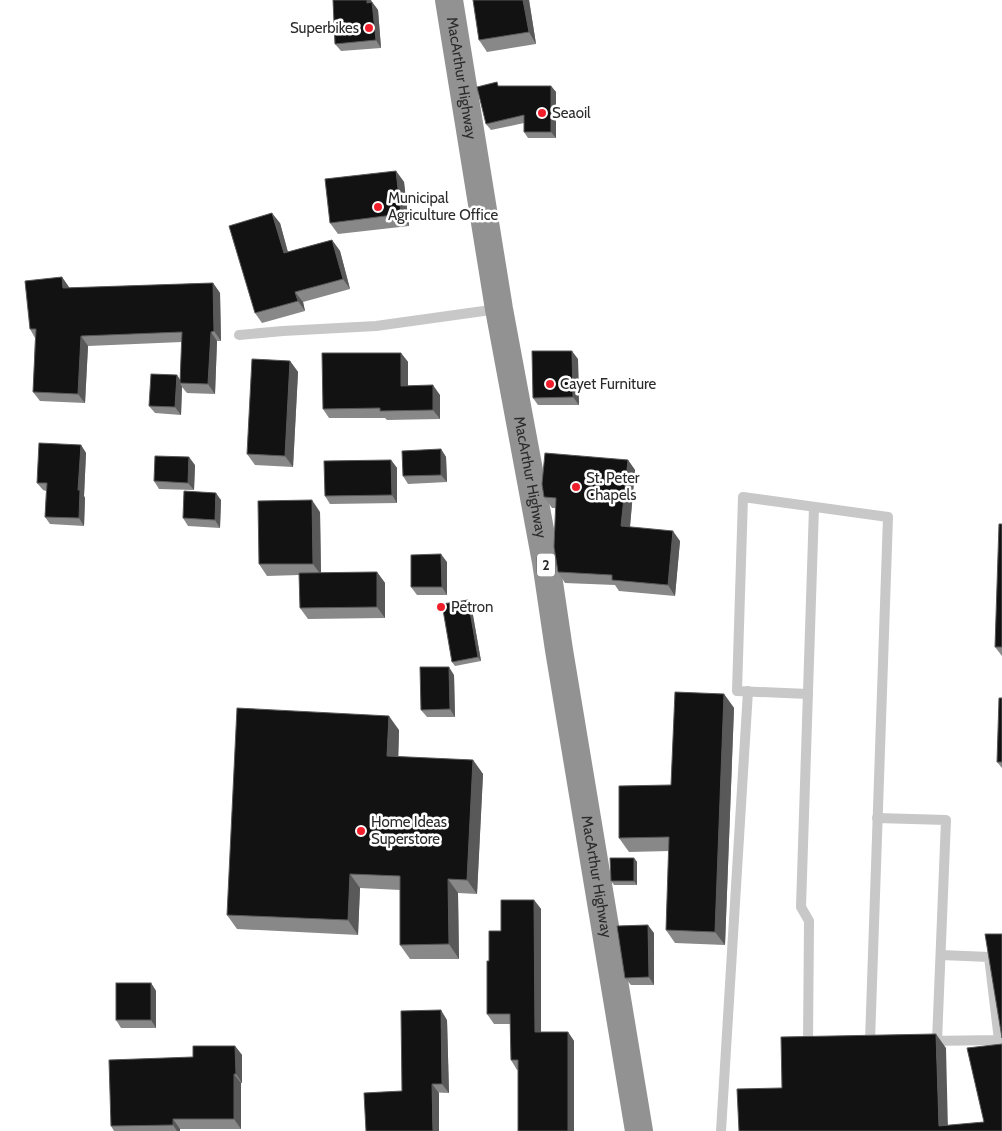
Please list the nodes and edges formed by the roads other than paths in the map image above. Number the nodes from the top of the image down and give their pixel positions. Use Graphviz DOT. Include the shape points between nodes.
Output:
graph roads {
  1 [pos="449,0"];
  2 [pos="499,309"];
  3 [pos="239,336"];
  4 [pos="814,507"];
  5 [pos="748,691"];
  6 [pos="808,694"];
  7 [pos="878,818"];
  8 [pos="940,955"];
  9 [pos="938,1040"];
  10 [pos="871,1041"];
  11 [pos="918,1041"];
  12 [pos="826,1042"];
  13 [pos="639,1131"];
  14 [pos="721,1131"];
  1 -- 2 [label="highway, MacArthur Highway / 2"];
  2 -- 3 [label="lane" via="376,326"];
  2 -- 13 [label="highway, MacArthur Highway / 2" via="546,562"];
  4 -- 5 [label="lane" via="743,497 737,691"];
  4 -- 6 [label="lane"];
  4 -- 7 [label="lane" via="888,517"];
  5 -- 6 [label="lane"];
  5 -- 14 [label="lane"];
  6 -- 12 [label="lane" via="801,907 809,920 808,1042"];
  7 -- 8 [label="lane" via="946,820"];
  7 -- 10 [label="lane"];
  8 -- 9 [label="lane"];
  8 -- 9 [label="lane" via="989,957 999,1040"];
  9 -- 11 [label="lane"];
}
